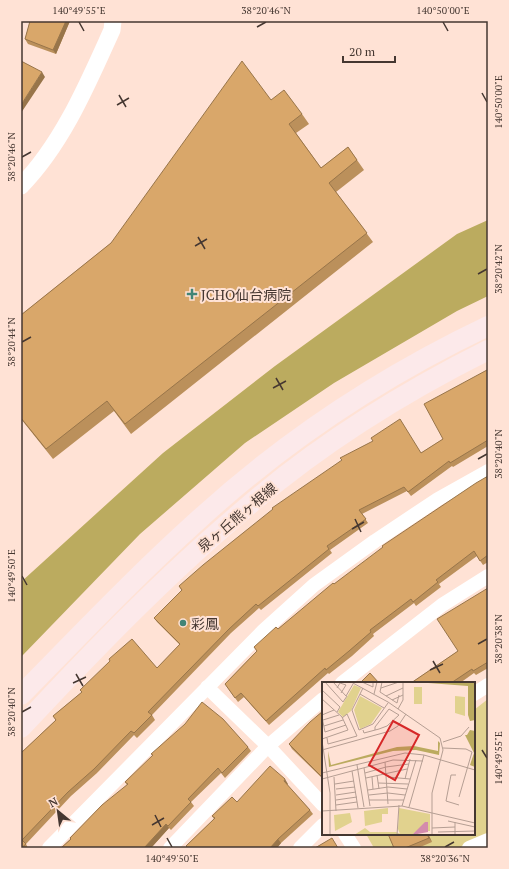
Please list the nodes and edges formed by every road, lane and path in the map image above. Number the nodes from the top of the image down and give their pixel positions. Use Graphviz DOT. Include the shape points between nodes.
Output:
graph roads {
  1 [pos="113,21"];
  2 [pos="21,186"];
  3 [pos="488,326"];
  4 [pos="488,350"];
  5 [pos="488,471"];
  6 [pos="488,576"];
  7 [pos="343,682"];
  8 [pos="488,685"];
  9 [pos="207,687"];
  10 [pos="475,693"];
  11 [pos="21,695"];
  12 [pos="322,700"];
  13 [pos="21,728"];
  14 [pos="268,746"];
  15 [pos="322,804"];
  16 [pos="322,826"];
  17 [pos="346,835"];
  18 [pos="488,840"];
  19 [pos="49,848"];
  20 [pos="170,848"];
  21 [pos="300,848"];
  22 [pos="354,848"];
  23 [pos="469,848"];
  1 -- 2 [label="street" via="112,30 74,113"];
  3 -- 11 [label="main road, 泉ヶ丘熊ヶ根線" via="450,344 373,389 265,465 198,520"];
  4 -- 13 [label="main road, 泉ヶ丘熊ヶ根線" via="430,379 363,422 240,512 118,627"];
  5 -- 9 [label="street" via="438,499 314,584"];
  6 -- 7 [label="street" via="442,605"];
  8 -- 10 [label="street"];
  9 -- 14 [label="street"];
  9 -- 19 [label="street"];
  12 -- 14 [label="street"];
  14 -- 15 [label="street"];
  14 -- 20 [label="street"];
  16 -- 21 [label="street"];
  17 -- 22 [label="street"];
  18 -- 23 [label="street"];
}
